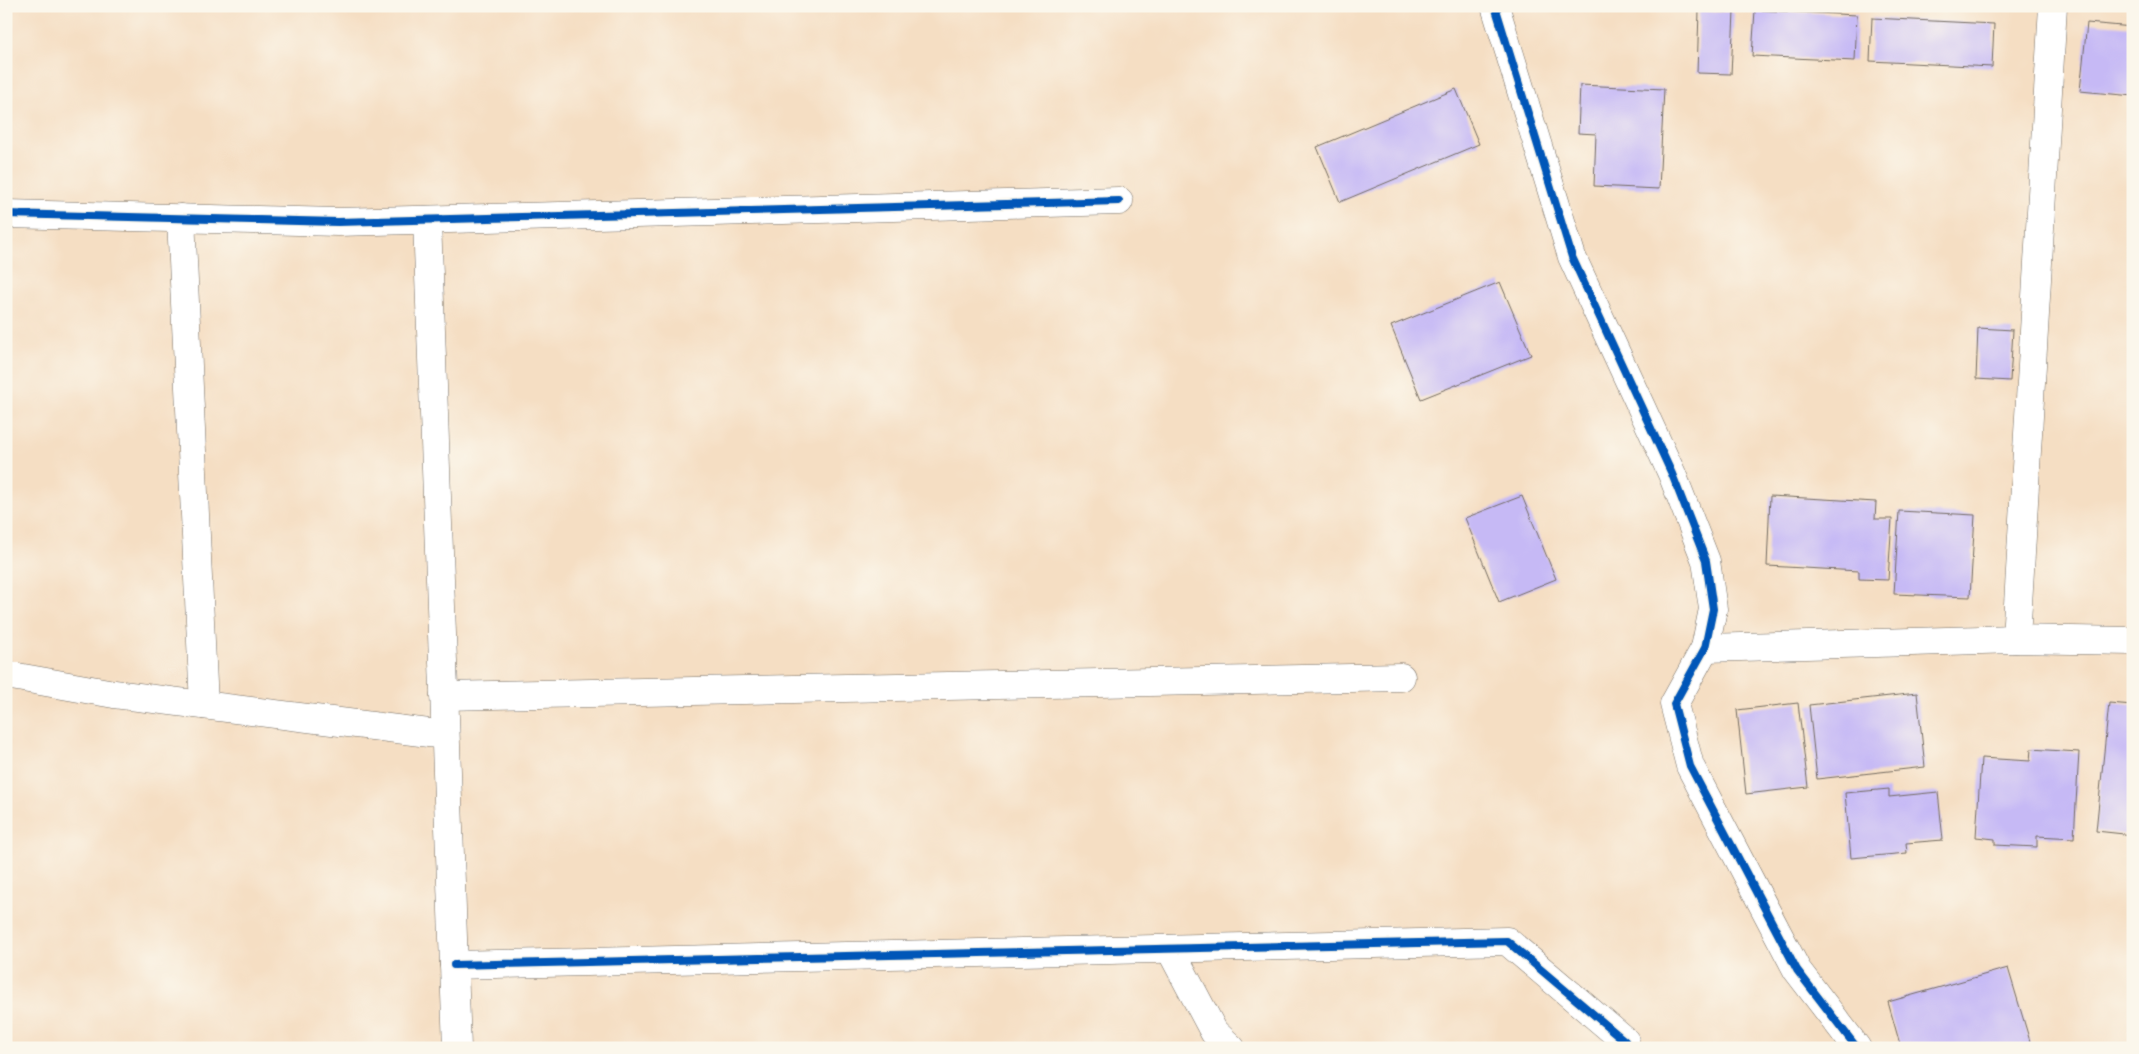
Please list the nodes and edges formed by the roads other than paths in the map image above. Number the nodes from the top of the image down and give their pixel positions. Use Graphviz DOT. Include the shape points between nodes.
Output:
graph roads {
  1 [pos="1495,6"];
  2 [pos="2053,6"];
  3 [pos="1119,201"];
  4 [pos="6,214"];
  5 [pos="181,218"];
  6 [pos="427,220"];
  7 [pos="1712,609"];
  8 [pos="2016,639"];
  9 [pos="2133,641"];
  10 [pos="1751,646"];
  11 [pos="1705,648"];
  12 [pos="6,675"];
  13 [pos="1401,677"];
  14 [pos="444,696"];
  15 [pos="204,705"];
  16 [pos="445,736"];
  17 [pos="1170,949"];
  18 [pos="454,965"];
  19 [pos="1625,1041"];
  20 [pos="457,1048"];
  21 [pos="1231,1048"];
  22 [pos="1858,1048"];
  1 -- 7 [label="street" via="1572,257 1676,482 1706,561"];
  2 -- 8 [label="street"];
  3 -- 6 [label="street"];
  4 -- 5 [label="street"];
  5 -- 6 [label="street" via="338,222"];
  5 -- 15 [label="street"];
  6 -- 14 [label="street"];
  7 -- 10 [label="street"];
  7 -- 11 [label="street"];
  8 -- 9 [label="street"];
  8 -- 10 [label="street"];
  10 -- 11 [label="street"];
  11 -- 22 [label="street" via="1674,704 1690,766 1797,970"];
  12 -- 15 [label="street" via="114,694"];
  13 -- 14 [label="street"];
  14 -- 16 [label="street"];
  15 -- 16 [label="street"];
  16 -- 18 [label="street"];
  17 -- 18 [label="street"];
  17 -- 19 [label="street" via="1506,941"];
  17 -- 21 [label="street" via="1214,1032"];
  18 -- 20 [label="street"];
}
